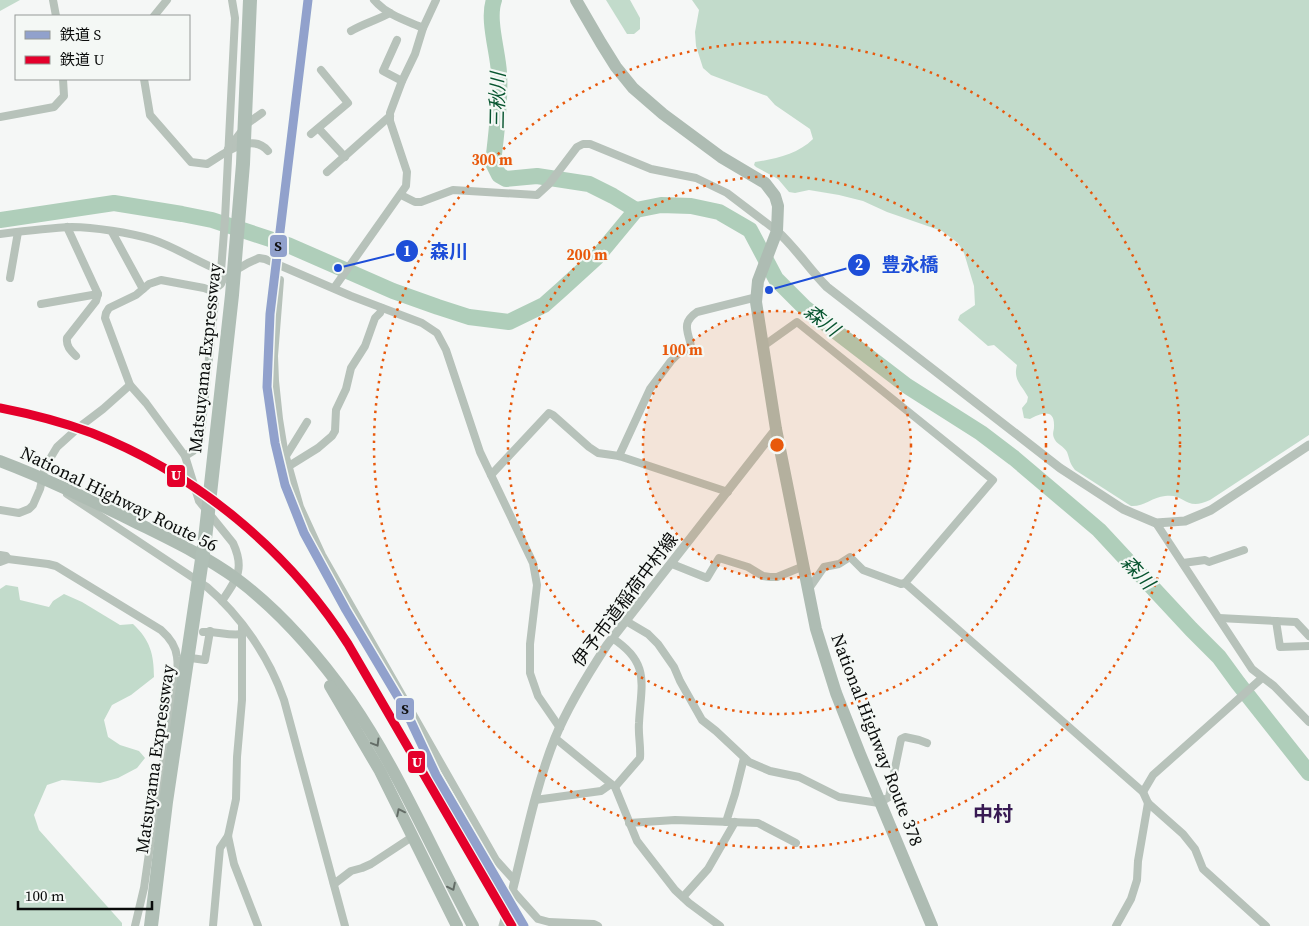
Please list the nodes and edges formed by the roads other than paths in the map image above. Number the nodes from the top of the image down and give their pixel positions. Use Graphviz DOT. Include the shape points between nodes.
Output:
graph roads {
  1 [pos="53,0"];
  2 [pos="167,0"];
  3 [pos="232,0"];
  4 [pos="250,0"];
  5 [pos="374,0"];
  6 [pos="436,0"];
  7 [pos="576,0"];
  8 [pos="390,13"];
  9 [pos="56,15"];
  10 [pos="155,15"];
  11 [pos="423,28"];
  12 [pos="351,31"];
  13 [pos="397,40"];
  14 [pos="321,70"];
  15 [pos="63,80"];
  16 [pos="144,80"];
  17 [pos="402,81"];
  18 [pos="262,112"];
  19 [pos="390,116"];
  20 [pos="0,117"];
  21 [pos="319,129"];
  22 [pos="311,134"];
  23 [pos="228,149"];
  24 [pos="268,151"];
  25 [pos="344,157"];
  26 [pos="328,172"];
  27 [pos="401,195"];
  28 [pos="67,227"];
  29 [pos="778,231"];
  30 [pos="18,232"];
  31 [pos="112,232"];
  32 [pos="0,234"];
  33 [pos="222,274"];
  34 [pos="10,278"];
  35 [pos="280,280"];
  36 [pos="336,285"];
  37 [pos="143,289"];
  38 [pos="212,291"];
  39 [pos="98,294"];
  40 [pos="757,297"];
  41 [pos="41,304"];
  42 [pos="382,308"];
  43 [pos="762,347"];
  44 [pos="76,356"];
  45 [pos="130,385"];
  46 [pos="307,422"];
  47 [pos="776,429"];
  48 [pos="1309,445"];
  49 [pos="185,456"];
  50 [pos="286,456"];
  51 [pos="619,456"];
  52 [pos="0,461"];
  53 [pos="289,466"];
  54 [pos="491,475"];
  55 [pos="42,477"];
  56 [pos="56,485"];
  57 [pos="728,492"];
  58 [pos="0,510"];
  59 [pos="1156,523"];
  60 [pos="1244,550"];
  61 [pos="0,555"];
  62 [pos="4,561"];
  63 [pos="1183,563"];
  64 [pos="672,564"];
  65 [pos="804,566"];
  66 [pos="236,579"];
  67 [pos="905,583"];
  68 [pos="808,590"];
  69 [pos="222,600"];
  70 [pos="1219,618"];
  71 [pos="1276,620"];
  72 [pos="626,621"];
  73 [pos="242,625"];
  74 [pos="291,628"];
  75 [pos="242,634"];
  76 [pos="1309,636"];
  77 [pos="612,638"];
  78 [pos="1309,646"];
  79 [pos="177,656"];
  80 [pos="1262,678"];
  81 [pos="1309,722"];
  82 [pos="560,728"];
  83 [pos="555,738"];
  84 [pos="927,743"];
  85 [pos="744,758"];
  86 [pos="613,786"];
  87 [pos="1143,792"];
  88 [pos="535,800"];
  89 [pos="166,802"];
  90 [pos="880,803"];
  91 [pos="1148,803"];
  92 [pos="726,822"];
  93 [pos="736,822"];
  94 [pos="629,823"];
  95 [pos="228,836"];
  96 [pos="412,837"];
  97 [pos="796,843"];
  98 [pos="516,881"];
  99 [pos="334,884"];
  100 [pos="513,891"];
  101 [pos="682,897"];
  102 [pos="538,922"];
  103 [pos="135,926"];
  104 [pos="151,926"];
  105 [pos="160,926"];
  106 [pos="214,926"];
  107 [pos="258,926"];
  108 [pos="345,926"];
  109 [pos="457,926"];
  110 [pos="473,926"];
  111 [pos="503,926"];
  112 [pos="598,926"];
  113 [pos="720,926"];
  114 [pos="932,926"];
  115 [pos="1116,926"];
  116 [pos="1266,926"];
  1 -- 9 [label="street"];
  2 -- 10 [label="street"];
  3 -- 23 [label="street" via="235,18"];
  4 -- 89 [label="highway, Matsuyama Expressway" via="243,164 232,295 205,539"];
  5 -- 8 [label="street"];
  6 -- 11 [label="street"];
  7 -- 29 [label="highway, National Highway Route 378" via="616,67 638,93 721,157 765,183 778,206"];
  8 -- 11 [label="street"];
  8 -- 12 [label="street"];
  11 -- 17 [label="street"];
  13 -- 17 [label="street" via="383,70"];
  14 -- 21 [label="street" via="348,103"];
  15 -- 20 [label="street" via="64,96 54,108"];
  16 -- 23 [label="street" via="150,115 186,158 196,164 207,164"];
  17 -- 19 [label="street"];
  18 -- 23 [label="street" via="248,123"];
  19 -- 25 [label="street"];
  19 -- 27 [label="street" via="407,172 406,186"];
  21 -- 22 [label="street"];
  21 -- 25 [label="street"];
  23 -- 24 [label="street" via="252,143"];
  23 -- 33 [label="street"];
  25 -- 26 [label="street"];
  27 -- 29 [label="street" via="421,202 453,190 537,194 549,184 577,147 590,144 651,169 696,178 727,193"];
  27 -- 36 [label="street"];
  28 -- 30 [label="street"];
  28 -- 31 [label="street"];
  28 -- 39 [label="street"];
  29 -- 40 [label="highway, National Highway Route 378" via="758,280"];
  29 -- 59 [label="street" via="827,287 919,360 1060,468 1123,509"];
  30 -- 32 [label="street"];
  30 -- 34 [label="street"];
  31 -- 33 [label="street" via="152,239"];
  31 -- 37 [label="street"];
  33 -- 36 [label="street" via="259,258"];
  33 -- 38 [label="street" via="221,284"];
  35 -- 50 [label="street" via="274,356"];
  36 -- 42 [label="street"];
  37 -- 38 [label="street" via="161,280"];
  37 -- 45 [label="street" via="109,308 105,318"];
  38 -- 49 [label="street" via="215,302 200,443"];
  39 -- 41 [label="street"];
  39 -- 44 [label="street" via="68,338 69,349"];
  40 -- 43 [label="highway, National Highway Route 378"];
  40 -- 51 [label="street" via="697,312 690,317 686,326 690,349 671,361 650,389"];
  42 -- 53 [label="street" via="365,346 350,368 346,388 336,410 332,436"];
  42 -- 54 [label="street" via="422,323 437,333"];
  43 -- 47 [label="highway, National Highway Route 378"];
  43 -- 67 [label="street" via="797,322 993,480"];
  45 -- 49 [label="street"];
  45 -- 55 [label="street" via="57,447"];
  46 -- 50 [label="street"];
  47 -- 57 [label="street, 伊予市道稲荷中村線"];
  47 -- 65 [label="highway, National Highway Route 378"];
  48 -- 59 [label="street" via="1204,513 1185,521"];
  49 -- 66 [label="street" via="199,500 237,550 240,570"];
  50 -- 53 [label="street"];
  51 -- 54 [label="street" via="594,451 549,413"];
  51 -- 57 [label="street"];
  52 -- 55 [label="highway, National Highway Route 56"];
  53 -- 98 [label="street" via="300,507 322,555 496,860"];
  54 -- 82 [label="street" via="536,574 530,673 538,696"];
  55 -- 56 [label="highway, National Highway Route 56"];
  55 -- 58 [label="street" via="40,489 29,509 19,513"];
  56 -- 66 [label="highway, National Highway Route 56" via="176,542"];
  56 -- 69 [label="street"];
  57 -- 64 [label="street, 伊予市道稲荷中村線"];
  59 -- 63 [label="street"];
  60 -- 63 [label="street" via="1209,562"];
  61 -- 62 [label="street" via="6,556"];
  62 -- 79 [label="street" via="56,566 161,630 173,643"];
  63 -- 70 [label="street"];
  64 -- 65 [label="street" via="707,578 719,558 770,577"];
  64 -- 72 [label="street, 伊予市道稲荷中村線"];
  65 -- 68 [label="highway, National Highway Route 378"];
  66 -- 69 [label="street"];
  66 -- 74 [label="highway, National Highway Route 56"];
  67 -- 68 [label="street" via="863,570 850,557 839,564 824,567"];
  67 -- 87 [label="street"];
  68 -- 90 [label="highway, National Highway Route 378" via="816,629 836,693"];
  69 -- 73 [label="street"];
  70 -- 71 [label="street"];
  70 -- 80 [label="street" via="1252,669"];
  71 -- 76 [label="street" via="1296,622"];
  71 -- 78 [label="street" via="1280,647"];
  72 -- 77 [label="street, 伊予市道稲荷中村線"];
  72 -- 85 [label="street" via="658,644 674,666 702,720"];
  73 -- 75 [label="street"];
  73 -- 99 [label="street" via="278,683"];
  96 -- 74 [label="highway, National Highway Route 56, one-way" via="380,771 322,673"];
  74 -- 110 [label="highway, National Highway Route 56, one-way" via="351,702 389,766"];
  75 -- 79 [label="street" via="206,632 205,660"];
  75 -- 95 [label="street" via="236,799"];
  77 -- 82 [label="street, 伊予市道稲荷中村線"];
  77 -- 86 [label="street" via="630,652 642,677 640,758"];
  79 -- 103 [label="street" via="167,752 161,769 144,888"];
  80 -- 81 [label="street"];
  80 -- 87 [label="street" via="1153,775"];
  82 -- 83 [label="street, 伊予市道稲荷中村線"];
  83 -- 86 [label="street"];
  83 -- 88 [label="street, 伊予市道稲荷中村線"];
  84 -- 90 [label="street" via="905,737 901,739 889,797"];
  85 -- 90 [label="street" via="770,772 799,777 839,797"];
  85 -- 92 [label="street"];
  86 -- 88 [label="street" via="601,791"];
  86 -- 94 [label="street"];
  87 -- 91 [label="street"];
  88 -- 98 [label="street, 伊予市道稲荷中村線"];
  89 -- 104 [label="highway, Matsuyama Expressway"];
  89 -- 105 [label="highway"];
  90 -- 114 [label="highway, National Highway Route 378"];
  91 -- 115 [label="street" via="1137,880"];
  91 -- 116 [label="street" via="1195,848 1203,869"];
  92 -- 93 [label="street"];
  92 -- 94 [label="street" via="675,820"];
  93 -- 97 [label="street" via="758,823"];
  93 -- 101 [label="street" via="708,869"];
  94 -- 101 [label="street" via="642,848"];
  95 -- 106 [label="street" via="220,848"];
  95 -- 107 [label="street" via="234,864"];
  96 -- 99 [label="street" via="371,864 351,870"];
  96 -- 109 [label="highway, National Highway Route 56"];
  98 -- 100 [label="street, 伊予市道稲荷中村線"];
  99 -- 108 [label="street"];
  100 -- 102 [label="street"];
  100 -- 111 [label="street, 伊予市道稲荷中村線"];
  101 -- 113 [label="street"];
  102 -- 112 [label="street"];
}
